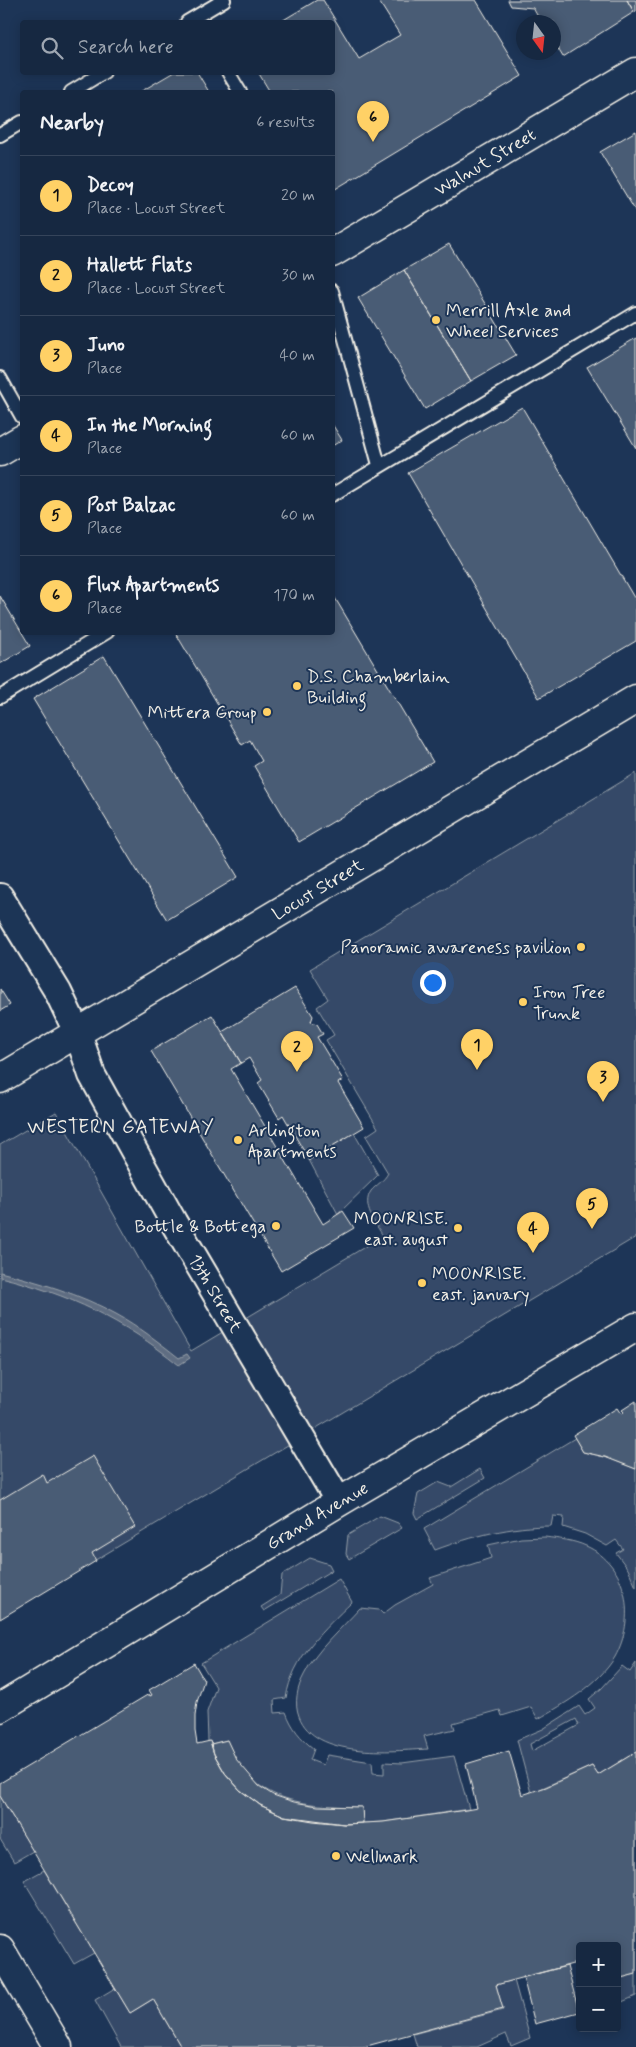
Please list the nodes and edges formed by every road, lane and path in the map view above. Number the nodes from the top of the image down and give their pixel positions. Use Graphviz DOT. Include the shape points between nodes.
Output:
graph roads {
  1 [pos="224,0"];
  2 [pos="194,20"];
  3 [pos="636,72"];
  4 [pos="99,75"];
  5 [pos="230,75"];
  6 [pos="74,90"];
  7 [pos="239,90"];
  8 [pos="20,123"];
  9 [pos="0,135"];
  10 [pos="335,251"];
  11 [pos="335,302"];
  12 [pos="636,313"];
  13 [pos="0,378"];
  14 [pos="20,413"];
  15 [pos="20,440"];
  16 [pos="0,452"];
  17 [pos="379,466"];
  18 [pos="335,493"];
  19 [pos="102,635"];
  20 [pos="0,698"];
  21 [pos="636,699"];
  22 [pos="0,897"];
  23 [pos="78,1034"];
  24 [pos="0,1079"];
  25 [pos="636,1326"];
  26 [pos="339,1502"];
  27 [pos="0,1708"];
  28 [pos="0,1949"];
  29 [pos="58,2047"];
  1 -- 2 [label="lane"];
  3 -- 10 [label="main road, Walnut Street"];
  4 -- 6 [label="lane"];
  5 -- 7 [label="lane"];
  8 -- 9 [label="lane"];
  11 -- 17 [label="lane"];
  12 -- 17 [label="lane"];
  13 -- 14 [label="lane"];
  15 -- 16 [label="main road"];
  17 -- 18 [label="lane"];
  19 -- 20 [label="lane"];
  21 -- 23 [label="main road, Locust Street"];
  22 -- 23 [label="street, 13th Street" via="58,992"];
  23 -- 24 [label="main road, Locust Street"];
  23 -- 26 [label="street, 13th Street" via="92,1075 108,1106"];
  25 -- 26 [label="main road, Grand Avenue"];
  26 -- 27 [label="main road, Grand Avenue"];
  28 -- 29 [label="main road"];
}
